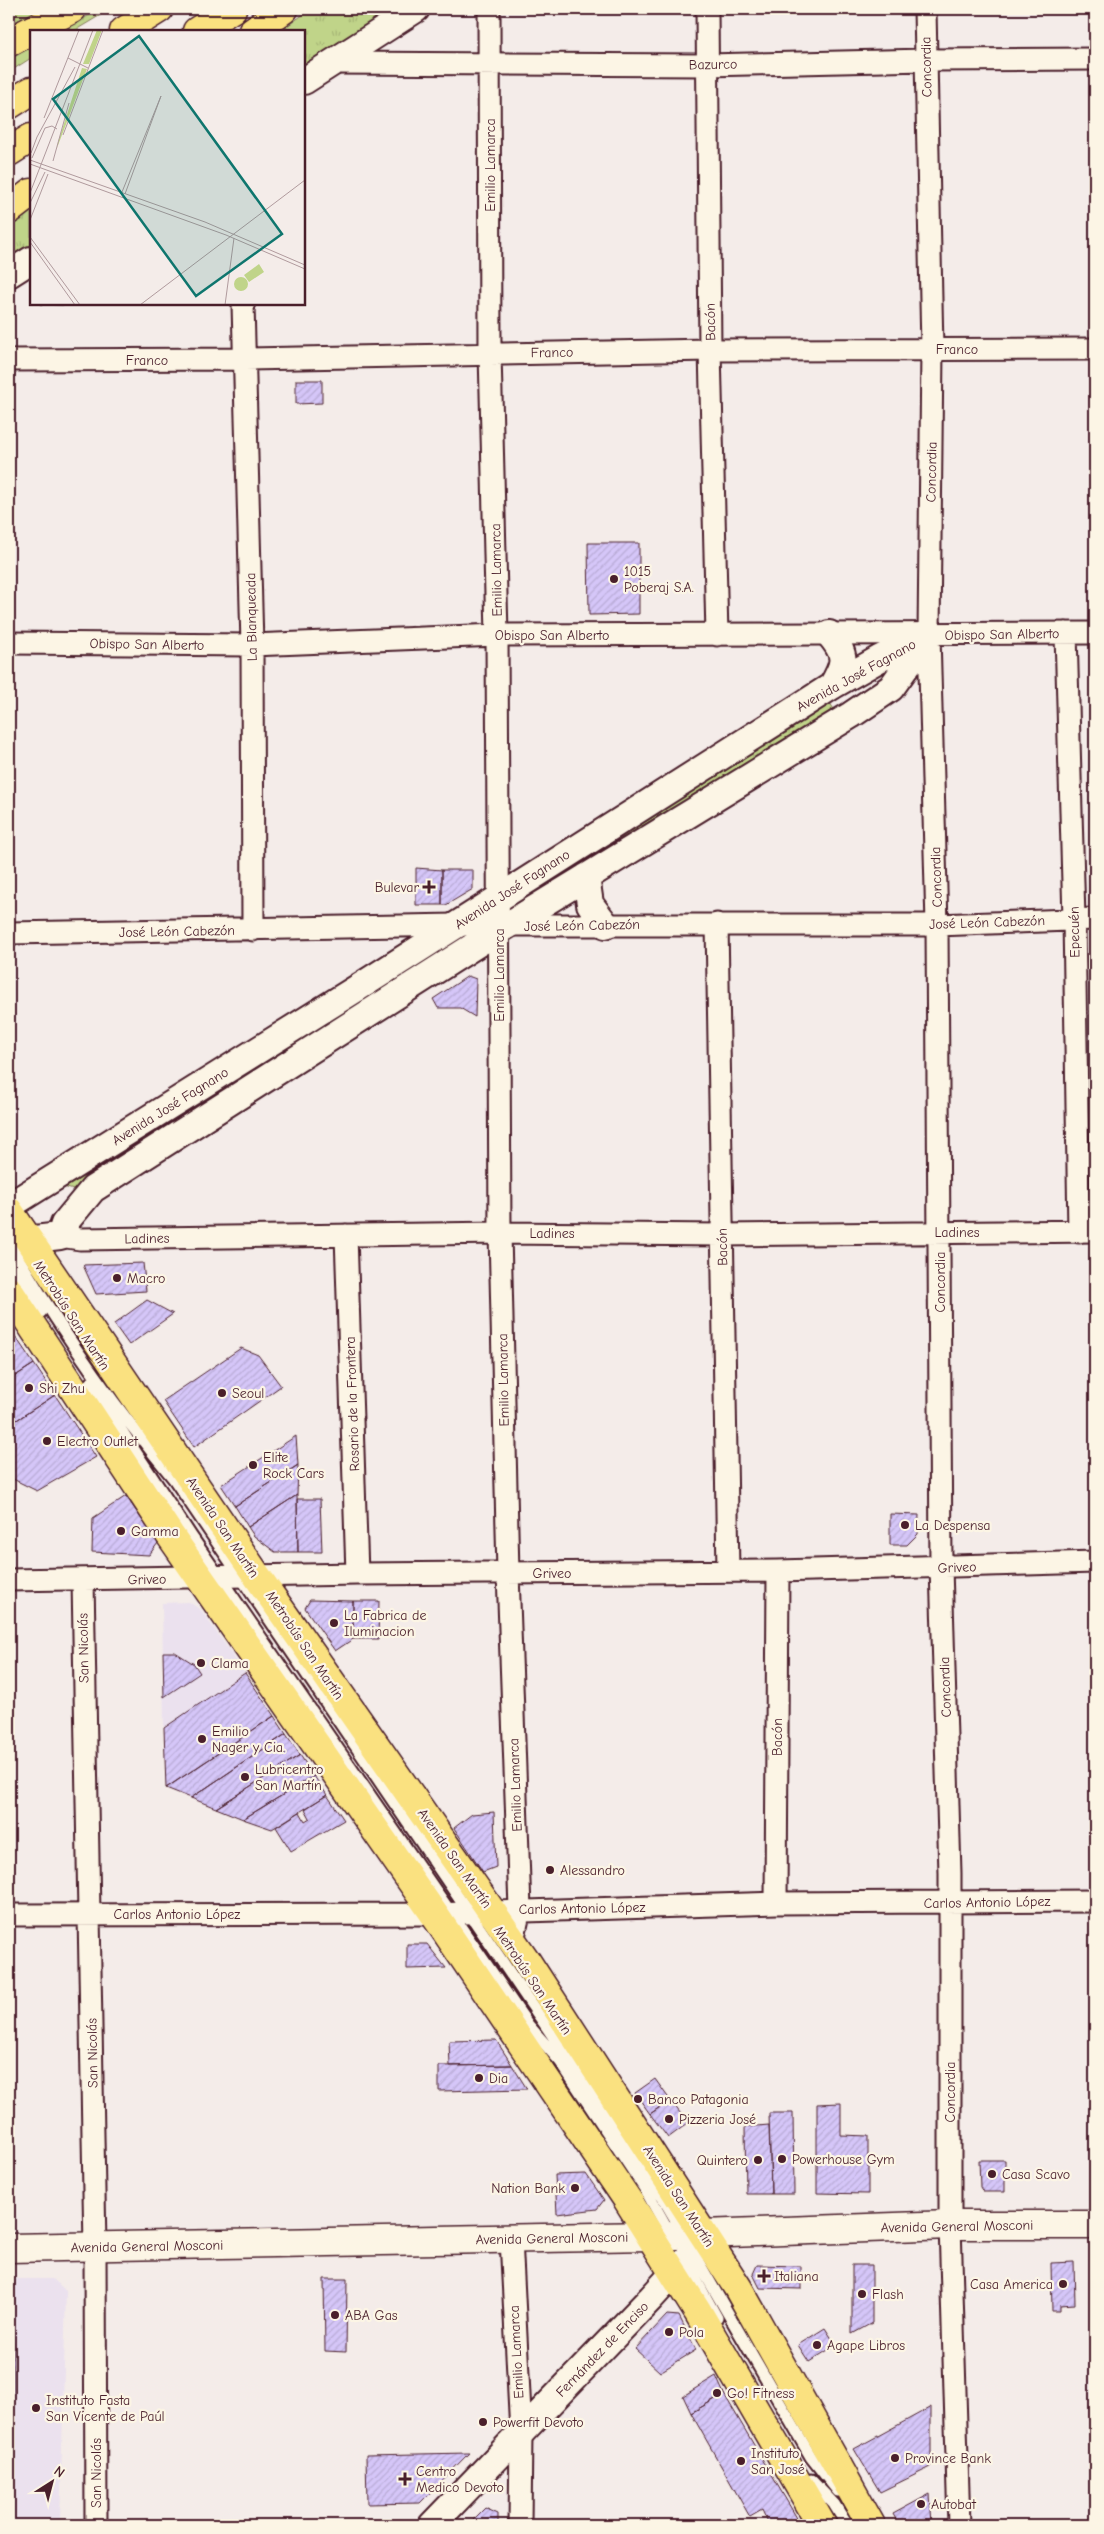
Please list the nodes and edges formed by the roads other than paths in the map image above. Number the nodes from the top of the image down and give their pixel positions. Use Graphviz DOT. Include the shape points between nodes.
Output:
graph roads {
  1 [pos="72,9"];
  2 [pos="159,9"];
  3 [pos="232,9"];
  4 [pos="284,9"];
  5 [pos="416,9"];
  6 [pos="489,9"];
  7 [pos="707,9"];
  8 [pos="925,9"];
  9 [pos="32,30"];
  10 [pos="126,30"];
  11 [pos="199,30"];
  12 [pos="254,30"];
  13 [pos="30,31"];
  14 [pos="9,42"];
  15 [pos="1095,59"];
  16 [pos="926,60"];
  17 [pos="332,63"];
  18 [pos="489,65"];
  19 [pos="707,65"];
  20 [pos="305,80"];
  21 [pos="30,92"];
  22 [pos="9,105"];
  23 [pos="30,139"];
  24 [pos="9,152"];
  25 [pos="30,194"];
  26 [pos="9,210"];
  27 [pos="30,261"];
  28 [pos="9,274"];
  29 [pos="243,305"];
  30 [pos="932,349"];
  31 [pos="1095,349"];
  32 [pos="710,350"];
  33 [pos="490,353"];
  34 [pos="245,359"];
  35 [pos="9,360"];
  36 [pos="1066,633"];
  37 [pos="1095,633"];
  38 [pos="717,634"];
  39 [pos="829,634"];
  40 [pos="929,635"];
  41 [pos="497,636"];
  42 [pos="9,643"];
  43 [pos="252,645"];
  44 [pos="832,686"];
  45 [pos="851,715"];
  46 [pos="586,878"];
  47 [pos="498,898"];
  48 [pos="1074,919"];
  49 [pos="1095,919"];
  50 [pos="606,924"];
  51 [pos="717,924"];
  52 [pos="456,925"];
  53 [pos="937,925"];
  54 [pos="502,928"];
  55 [pos="252,930"];
  56 [pos="9,933"];
  57 [pos="9,1206"];
  58 [pos="9,1211"];
  59 [pos="940,1232"];
  60 [pos="1087,1232"];
  61 [pos="500,1233"];
  62 [pos="346,1235"];
  63 [pos="721,1235"];
  64 [pos="60,1236"];
  65 [pos="14,1242"];
  66 [pos="9,1264"];
  67 [pos="9,1291"];
  68 [pos="1095,1562"];
  69 [pos="941,1567"];
  70 [pos="728,1571"];
  71 [pos="778,1571"];
  72 [pos="508,1573"];
  73 [pos="357,1574"];
  74 [pos="229,1577"];
  75 [pos="9,1580"];
  76 [pos="82,1580"];
  77 [pos="1095,1901"];
  78 [pos="950,1902"];
  79 [pos="776,1904"];
  80 [pos="520,1909"];
  81 [pos="462,1912"];
  82 [pos="89,1914"];
  83 [pos="9,1915"];
  84 [pos="513,1941"];
  85 [pos="950,2225"];
  86 [pos="1095,2225"];
  87 [pos="511,2239"];
  88 [pos="95,2246"];
  89 [pos="680,2247"];
  90 [pos="9,2248"];
  91 [pos="743,2363"];
  92 [pos="520,2434"];
  93 [pos="96,2525"];
  94 [pos="432,2525"];
  95 [pos="520,2525"];
  96 [pos="822,2525"];
  97 [pos="836,2525"];
  98 [pos="846,2525"];
  99 [pos="860,2525"];
  100 [pos="871,2525"];
  101 [pos="959,2525"];
  1 -- 9 [label="main road"];
  2 -- 10 [label="main road"];
  3 -- 11 [label="main road"];
  4 -- 12 [label="main road"];
  5 -- 17 [label="street"];
  6 -- 18 [label="street, Emilio Lamarca"];
  7 -- 19 [label="street, Bacón"];
  8 -- 16 [label="street, Concordia"];
  13 -- 14 [label="main road"];
  15 -- 16 [label="street, Bazurco"];
  16 -- 19 [label="street, Bazurco"];
  16 -- 30 [label="street, Concordia"];
  17 -- 18 [label="street, Bazurco"];
  17 -- 20 [label="street"];
  18 -- 19 [label="street, Bazurco"];
  18 -- 33 [label="street, Emilio Lamarca"];
  19 -- 32 [label="street, Bacón"];
  21 -- 22 [label="main road"];
  23 -- 24 [label="main road"];
  25 -- 26 [label="main road"];
  27 -- 28 [label="street"];
  29 -- 34 [label="street, La Blanqueada"];
  30 -- 31 [label="street, Franco"];
  30 -- 32 [label="street, Franco"];
  30 -- 40 [label="street, Concordia"];
  32 -- 33 [label="street, Franco"];
  32 -- 38 [label="street, Bacón"];
  33 -- 34 [label="street, Franco"];
  33 -- 41 [label="street, Emilio Lamarca"];
  34 -- 35 [label="street, Franco"];
  34 -- 43 [label="street, La Blanqueada"];
  36 -- 37 [label="street, Obispo San Alberto"];
  36 -- 40 [label="street, Obispo San Alberto"];
  36 -- 48 [label="street, Epecuén"];
  38 -- 39 [label="street, Obispo San Alberto"];
  38 -- 41 [label="street, Obispo San Alberto"];
  39 -- 40 [label="street, Obispo San Alberto"];
  39 -- 44 [label="street" via="840,646 843,656 843,666"];
  40 -- 44 [label="street, Avenida José Fagnano"];
  40 -- 45 [label="street, Avenida José Fagnano" via="891,688"];
  40 -- 53 [label="street, Concordia"];
  41 -- 43 [label="street, Obispo San Alberto"];
  41 -- 47 [label="street, Emilio Lamarca"];
  42 -- 43 [label="street, Obispo San Alberto"];
  43 -- 55 [label="street, La Blanqueada"];
  44 -- 45 [label="street"];
  44 -- 47 [label="street, Avenida José Fagnano"];
  45 -- 46 [label="street, Avenida José Fagnano"];
  46 -- 50 [label="street" via="590,904"];
  46 -- 54 [label="street, Avenida José Fagnano"];
  47 -- 52 [label="street, Avenida José Fagnano"];
  47 -- 54 [label="street, Emilio Lamarca"];
  48 -- 49 [label="street, José León Cabezón"];
  48 -- 53 [label="street, José León Cabezón"];
  48 -- 60 [label="street, Epecuén"];
  50 -- 51 [label="street, José León Cabezón"];
  50 -- 54 [label="street, José León Cabezón"];
  51 -- 53 [label="street, José León Cabezón"];
  51 -- 63 [label="street, Bacón"];
  52 -- 54 [label="street, José León Cabezón"];
  52 -- 55 [label="street, José León Cabezón"];
  52 -- 57 [label="street, Avenida José Fagnano"];
  53 -- 59 [label="street, Concordia"];
  54 -- 61 [label="street, Emilio Lamarca"];
  54 -- 64 [label="street, Avenida José Fagnano" via="93,1189 64,1224"];
  55 -- 56 [label="street, José León Cabezón"];
  58 -- 65 [label="main road, Avenida San Martín"];
  59 -- 60 [label="street, Ladines"];
  59 -- 63 [label="street, Ladines"];
  59 -- 69 [label="street, Concordia"];
  61 -- 62 [label="street, Ladines"];
  61 -- 63 [label="street, Ladines"];
  61 -- 72 [label="street, Emilio Lamarca"];
  62 -- 64 [label="street, Ladines" via="80,1240"];
  62 -- 73 [label="street, Rosario de la Frontera"];
  63 -- 70 [label="street, Bacón"];
  64 -- 65 [label="street, Ladines"];
  65 -- 74 [label="main road, Avenida San Martín"];
  66 -- 74 [label="lane, Metrobús San Martín"];
  67 -- 74 [label="main road, Avenida San Martín"];
  68 -- 69 [label="street, Griveo"];
  69 -- 71 [label="street, Griveo"];
  69 -- 78 [label="street, Concordia"];
  70 -- 71 [label="street, Griveo"];
  70 -- 72 [label="street, Griveo"];
  71 -- 79 [label="street, Bacón"];
  72 -- 73 [label="street, Griveo"];
  72 -- 80 [label="street, Emilio Lamarca"];
  73 -- 74 [label="street, Griveo"];
  74 -- 76 [label="street, Griveo"];
  74 -- 81 [label="main road, Avenida San Martín"];
  74 -- 81 [label="main road, Avenida San Martín"];
  75 -- 76 [label="street, Griveo"];
  76 -- 82 [label="street, San Nicolás"];
  77 -- 78 [label="street, Carlos Antonio López"];
  78 -- 79 [label="street, Carlos Antonio López"];
  78 -- 85 [label="street, Concordia"];
  79 -- 80 [label="street, Carlos Antonio López"];
  80 -- 81 [label="street, Carlos Antonio López"];
  80 -- 84 [label="street, Emilio Lamarca"];
  81 -- 82 [label="street, Carlos Antonio López"];
  81 -- 84 [label="main road, Avenida San Martín"];
  81 -- 89 [label="main road, Avenida San Martín"];
  82 -- 83 [label="street, Carlos Antonio López"];
  82 -- 88 [label="street, San Nicolás"];
  84 -- 89 [label="main road, Avenida San Martín"];
  85 -- 86 [label="main road, Avenida General Mosconi"];
  85 -- 89 [label="main road, Avenida General Mosconi"];
  85 -- 101 [label="street, Concordia"];
  87 -- 88 [label="main road, Avenida General Mosconi"];
  87 -- 89 [label="main road, Avenida General Mosconi"];
  87 -- 92 [label="street, Emilio Lamarca"];
  88 -- 90 [label="main road, Avenida General Mosconi"];
  88 -- 93 [label="street, San Nicolás"];
  89 -- 91 [label="lane"];
  89 -- 92 [label="street, Fernández de Enciso"];
  89 -- 96 [label="main road, Avenida San Martín"];
  89 -- 99 [label="lane" via="811,2457"];
  89 -- 100 [label="main road, Avenida San Martín" via="741,2294"];
  92 -- 94 [label="street, Fernández de Enciso"];
  92 -- 95 [label="street, Emilio Lamarca"];
  97 -- 98 [label="lane" via="803,2468 834,2504"];
}
